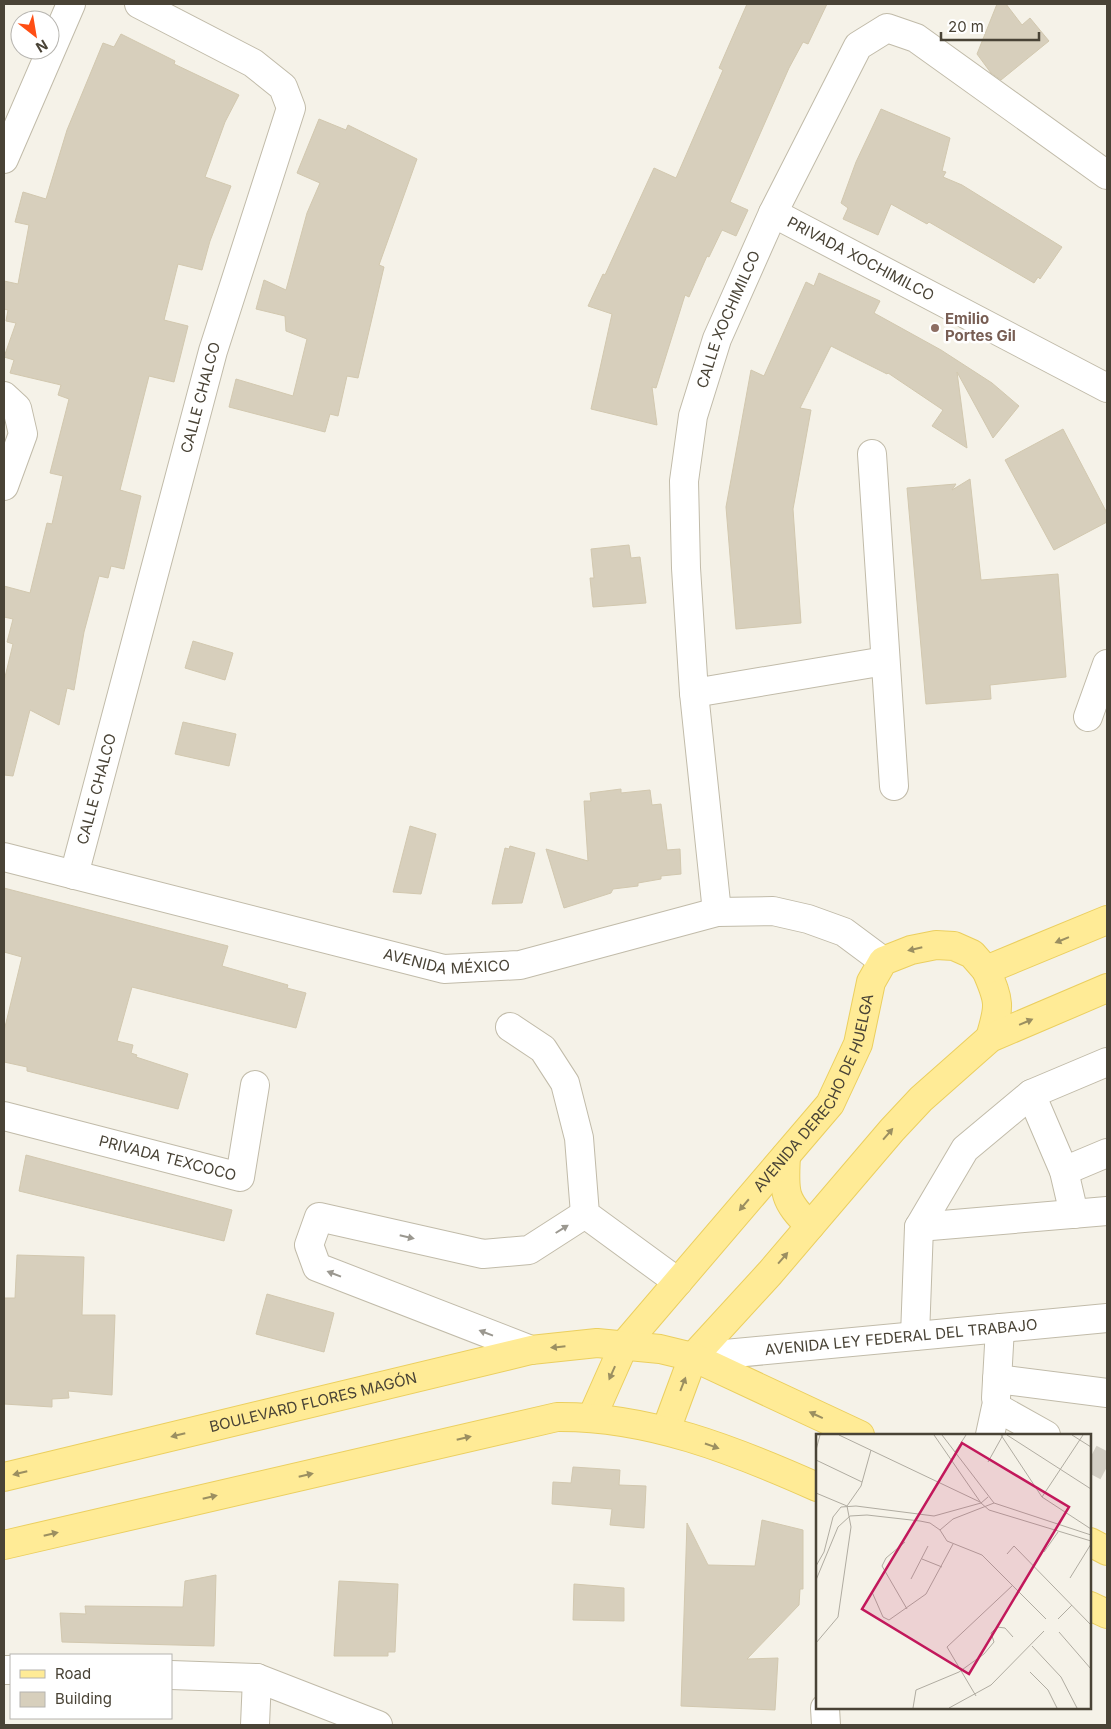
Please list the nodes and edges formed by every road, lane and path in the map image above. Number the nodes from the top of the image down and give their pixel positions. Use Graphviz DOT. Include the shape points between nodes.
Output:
graph roads {
  1 [pos="71,4"];
  2 [pos="139,4"];
  3 [pos="4,159"];
  4 [pos="1107,175"];
  5 [pos="773,212"];
  6 [pos="1107,388"];
  7 [pos="4,396"];
  8 [pos="872,454"];
  9 [pos="4,486"];
  10 [pos="885,661"];
  11 [pos="1107,664"];
  12 [pos="694,693"];
  13 [pos="1088,717"];
  14 [pos="894,786"];
  15 [pos="4,857"];
  16 [pos="74,874"];
  17 [pos="717,912"];
  18 [pos="1107,920"];
  19 [pos="883,962"];
  20 [pos="986,970"];
  21 [pos="1107,988"];
  22 [pos="510,1027"];
  23 [pos="990,1038"];
  24 [pos="1107,1062"];
  25 [pos="255,1086"];
  26 [pos="1031,1094"];
  27 [pos="4,1116"];
  28 [pos="1107,1153"];
  29 [pos="786,1156"];
  30 [pos="1064,1171"];
  31 [pos="1107,1211"];
  32 [pos="585,1214"];
  33 [pos="1074,1214"];
  34 [pos="810,1226"];
  35 [pos="919,1227"];
  36 [pos="678,1282"];
  37 [pos="1107,1318"];
  38 [pos="1000,1328"];
  39 [pos="915,1336"];
  40 [pos="624,1345"];
  41 [pos="531,1350"];
  42 [pos="693,1357"];
  43 [pos="997,1379"];
  44 [pos="1107,1393"];
  45 [pos="996,1407"];
  46 [pos="592,1417"];
  47 [pos="666,1430"];
  48 [pos="858,1434"];
  49 [pos="990,1434"];
  50 [pos="1044,1434"];
  51 [pos="4,1477"];
  52 [pos="816,1487"];
  53 [pos="1091,1542"];
  54 [pos="4,1545"];
  55 [pos="1107,1550"];
  56 [pos="1091,1606"];
  57 [pos="1107,1614"];
  58 [pos="172,1676"];
  59 [pos="257,1678"];
  60 [pos="825,1709"];
  61 [pos="255,1725"];
  62 [pos="378,1725"];
  63 [pos="826,1725"];
  1 -- 3 [label="street"];
  2 -- 16 [label="street, CALLE CHALCO" via="253,63 283,87 291,108 213,351"];
  4 -- 5 [label="street, CALLE XOCHIMILCO" via="916,38 887,28 858,46"];
  5 -- 6 [label="street, PRIVADA XOCHIMILCO"];
  5 -- 12 [label="street, CALLE XOCHIMILCO" via="716,339 693,416 684,481"];
  7 -- 9 [label="street" via="17,408 23,434"];
  8 -- 10 [label="street"];
  10 -- 12 [label="street"];
  10 -- 14 [label="street"];
  11 -- 13 [label="street"];
  12 -- 17 [label="street, CALLE XOCHIMILCO"];
  15 -- 16 [label="street, AVENIDA MÉXICO"];
  16 -- 17 [label="street, AVENIDA MÉXICO" via="444,969 520,965"];
  17 -- 19 [label="street, AVENIDA MÉXICO" via="773,911 808,919 844,932"];
  18 -- 20 [label="main road, one-way"];
  20 -- 19 [label="main road, one-way" via="972,954 954,946 936,945 911,950"];
  19 -- 29 [label="main road, AVENIDA DERECHO DE HUELGA" via="872,982 858,1044 830,1104"];
  20 -- 23 [label="main road" via="996,992 998,1010"];
  23 -- 21 [label="main road, one-way"];
  22 -- 32 [label="street" via="543,1049 565,1084 579,1138"];
  34 -- 23 [label="main road, one-way" via="915,1105"];
  24 -- 26 [label="street"];
  25 -- 27 [label="street, PRIVADA TEXCOCO" via="240,1177"];
  26 -- 30 [label="street"];
  26 -- 35 [label="street" via="965,1149"];
  28 -- 30 [label="street"];
  29 -- 34 [label="main road" via="787,1196 792,1209"];
  29 -- 36 [label="main road, AVENIDA DERECHO DE HUELGA, one-way"];
  30 -- 33 [label="street"];
  31 -- 33 [label="street"];
  32 -- 36 [label="street"];
  41 -- 32 [label="street, one-way" via="317,1267 309,1244 319,1217 483,1254 529,1250"];
  33 -- 35 [label="street"];
  42 -- 34 [label="main road, one-way"];
  35 -- 39 [label="street"];
  36 -- 40 [label="main road, AVENIDA DERECHO DE HUELGA"];
  37 -- 38 [label="street, AVENIDA LEY FEDERAL DEL TRABAJO"];
  38 -- 39 [label="street, AVENIDA LEY FEDERAL DEL TRABAJO"];
  38 -- 43 [label="street"];
  39 -- 42 [label="street, AVENIDA LEY FEDERAL DEL TRABAJO"];
  40 -- 41 [label="main road, BOULEVARD FLORES MAGÓN, one-way" via="597,1343"];
  40 -- 42 [label="main road, BOULEVARD FLORES MAGÓN"];
  40 -- 46 [label="main road, AVENIDA DERECHO DE HUELGA, one-way"];
  41 -- 51 [label="main road, BOULEVARD FLORES MAGÓN, one-way"];
  47 -- 42 [label="main road, one-way"];
  48 -- 42 [label="main road, BOULEVARD FLORES MAGÓN, one-way"];
  43 -- 44 [label="street"];
  43 -- 45 [label="street"];
  45 -- 49 [label="street"];
  45 -- 50 [label="street"];
  46 -- 47 [label="main road"];
  54 -- 46 [label="main road, one-way" via="556,1417"];
  47 -- 52 [label="main road, one-way" via="767,1465"];
  53 -- 55 [label="main road"];
  56 -- 57 [label="main road"];
  58 -- 59 [label="street"];
  59 -- 61 [label="street"];
  59 -- 62 [label="street"];
  60 -- 63 [label="street"];
}
